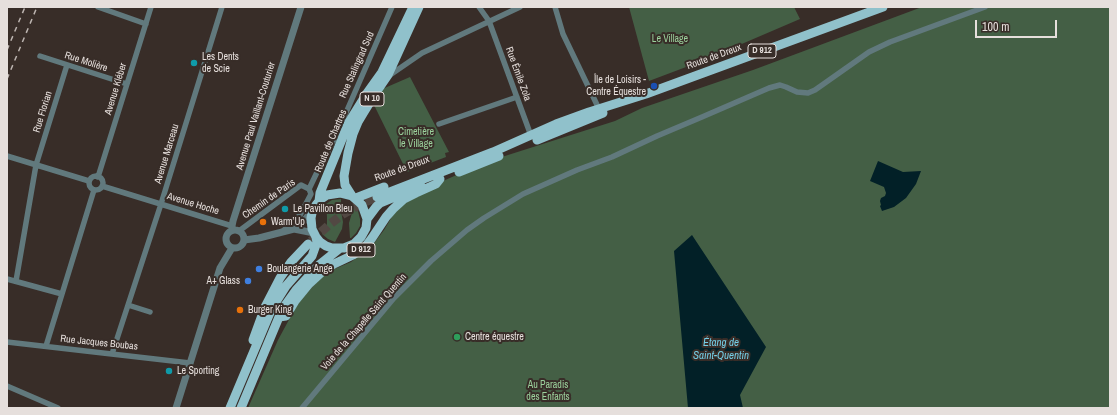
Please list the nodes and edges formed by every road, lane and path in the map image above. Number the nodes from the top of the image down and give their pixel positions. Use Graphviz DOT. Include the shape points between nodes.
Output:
graph roads {
  1 [pos="98,7"];
  2 [pos="151,7"];
  3 [pos="222,7"];
  4 [pos="301,7"];
  5 [pos="392,7"];
  6 [pos="413,7"];
  7 [pos="420,7"];
  8 [pos="479,7"];
  9 [pos="520,7"];
  10 [pos="555,7"];
  11 [pos="883,7"];
  12 [pos="985,7"];
  13 [pos="489,21"];
  14 [pos="146,24"];
  15 [pos="40,56"];
  16 [pos="67,65"];
  17 [pos="390,75"];
  18 [pos="127,84"];
  19 [pos="384,85"];
  20 [pos="642,96"];
  21 [pos="517,97"];
  22 [pos="600,109"];
  23 [pos="439,124"];
  24 [pos="547,128"];
  25 [pos="530,133"];
  26 [pos="7,156"];
  27 [pos="36,165"];
  28 [pos="98,177"];
  29 [pos="440,179"];
  30 [pos="89,182"];
  31 [pos="102,186"];
  32 [pos="309,189"];
  33 [pos="94,190"];
  34 [pos="354,197"];
  35 [pos="377,197"];
  36 [pos="161,204"];
  37 [pos="316,205"];
  38 [pos="367,219"];
  39 [pos="235,229"];
  40 [pos="294,229"];
  41 [pos="282,232"];
  42 [pos="315,235"];
  43 [pos="244,240"];
  44 [pos="308,244"];
  45 [pos="232,248"];
  46 [pos="339,249"];
  47 [pos="7,279"];
  48 [pos="16,281"];
  49 [pos="62,294"];
  50 [pos="128,305"];
  51 [pos="150,312"];
  52 [pos="279,317"];
  53 [pos="7,342"];
  54 [pos="46,346"];
  55 [pos="112,354"];
  56 [pos="190,363"];
  57 [pos="7,386"];
  58 [pos="231,405"];
  59 [pos="58,408"];
  60 [pos="176,408"];
  61 [pos="241,408"];
  62 [pos="302,408"];
  1 -- 14 [label="street"];
  2 -- 14 [label="street, Avenue Kléber"];
  3 -- 36 [label="street, Avenue Marceau"];
  4 -- 39 [label="street, Avenue Paul Vaillant-Couturier"];
  5 -- 32 [label="street, Rue Stalingrad Sud" via="335,138"];
  6 -- 37 [label="main road, Route de Chartres / N 10" via="382,72 349,122"];
  7 -- 17 [label="street"];
  7 -- 34 [label="main road, Route de Chartres / N 10" via="388,75 358,122 344,176 345,186"];
  8 -- 13 [label="street, Rue Émile Zola"];
  9 -- 13 [label="street"];
  10 -- 22 [label="street" via="563,34"];
  11 -- 20 [label="main road, Route de Dreux / D 912"];
  12 -- 62 [label="street, Voie de la Chapelle Saint Quentin" via="868,52 808,93 780,85 769,88 523,194 462,234 431,261 394,298"];
  13 -- 17 [label="street" via="422,53"];
  13 -- 21 [label="street, Rue Émile Zola"];
  14 -- 18 [label="street, Avenue Kléber"];
  15 -- 16 [label="street, Rue Molière"];
  16 -- 18 [label="street, Rue Molière"];
  16 -- 27 [label="street, Rue Florian"];
  17 -- 19 [label="street"];
  18 -- 28 [label="street, Avenue Kléber"];
  20 -- 22 [label="main road, Route de Dreux / D 912"];
  20 -- 29 [label="main road, Route de Dreux"];
  21 -- 23 [label="street"];
  21 -- 25 [label="street, Rue Émile Zola"];
  22 -- 24 [label="main road, Route de Dreux / D 912"];
  24 -- 25 [label="main road, Route de Dreux / D 912"];
  24 -- 35 [label="main road, Route de Dreux" via="494,152"];
  25 -- 34 [label="main road, Route de Dreux / D 912"];
  26 -- 27 [label="street"];
  27 -- 30 [label="street"];
  27 -- 48 [label="street, Rue Florian"];
  28 -- 30 [label="street" via="92,177"];
  28 -- 31 [label="street" via="102,180"];
  29 -- 38 [label="main road, Route de Dreux" via="380,203"];
  29 -- 52 [label="main road, Route de Dreux / D 912" via="436,184 416,193 393,209 366,246 323,271 309,284 286,316"];
  30 -- 33 [label="street"];
  31 -- 33 [label="street" via="99,190"];
  31 -- 36 [label="street, Avenue Hoche"];
  32 -- 39 [label="street, Chemin de Paris" via="301,185"];
  32 -- 41 [label="street, Rue Stalingrad Sud" via="311,194 300,215"];
  33 -- 49 [label="street"];
  34 -- 37 [label="main road" via="334,193"];
  34 -- 38 [label="main road, N 10" via="361,203"];
  36 -- 39 [label="street, Avenue Hoche"];
  36 -- 50 [label="street, Avenue Marceau"];
  37 -- 40 [label="street"];
  37 -- 42 [label="main road, N 10" via="311,224"];
  38 -- 46 [label="main road" via="366,228 358,241 349,247"];
  39 -- 43 [label="street" via="243,234"];
  39 -- 45 [label="street" via="229,233 226,240"];
  40 -- 41 [label="street"];
  40 -- 42 [label="street"];
  41 -- 43 [label="street"];
  42 -- 46 [label="main road" via="326,246"];
  42 -- 58 [label="main road, N 10" via="317,242 312,256 286,286 272,308"];
  43 -- 45 [label="street" via="240,247"];
  44 -- 58 [label="main road" via="280,278 266,307 237,382"];
  45 -- 56 [label="street" via="220,268"];
  46 -- 52 [label="main road" via="319,265 296,290"];
  47 -- 48 [label="street"];
  48 -- 49 [label="street"];
  49 -- 54 [label="street"];
  50 -- 51 [label="street"];
  50 -- 55 [label="street, Avenue Marceau"];
  52 -- 61 [label="main road"];
  53 -- 54 [label="street, Rue Jacques Boubas"];
  54 -- 55 [label="street, Rue Jacques Boubas"];
  55 -- 56 [label="street, Rue Jacques Boubas"];
  56 -- 60 [label="street"];
  57 -- 59 [label="street"];
}
